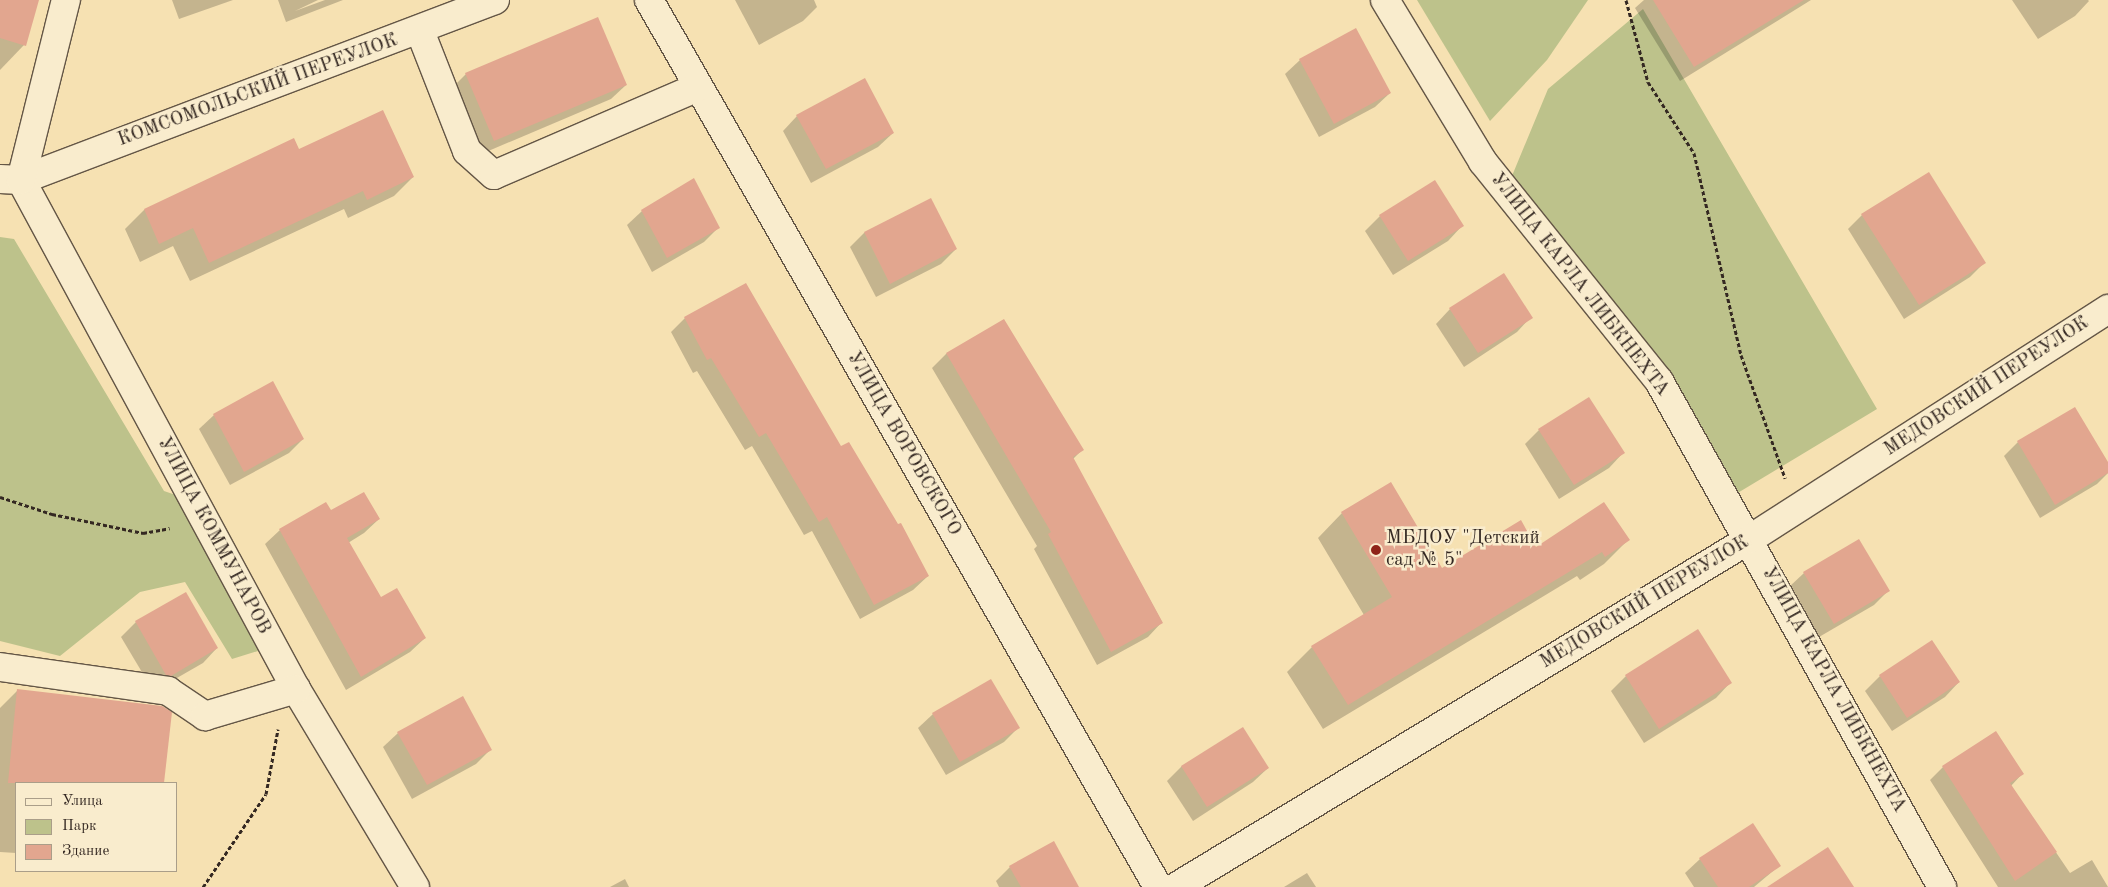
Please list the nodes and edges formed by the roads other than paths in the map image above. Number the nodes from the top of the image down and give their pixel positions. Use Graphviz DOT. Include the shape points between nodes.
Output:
graph roads {
  1 [pos="66,0"];
  2 [pos="495,0"];
  3 [pos="649,0"];
  4 [pos="1385,0"];
  5 [pos="420,31"];
  6 [pos="698,87"];
  7 [pos="10,179"];
  8 [pos="2108,309"];
  9 [pos="1750,539"];
  10 [pos="0,667"];
  11 [pos="290,691"];
  12 [pos="415,887"];
  13 [pos="1158,887"];
  14 [pos="1176,887"];
  15 [pos="1942,887"];
  1 -- 7 [label="street"];
  2 -- 5 [label="street, КОМСОМОЛЬСКИЙ ПЕРЕУЛОК"];
  3 -- 6 [label="street, УЛИЦА ВОРОВСКОГО"];
  4 -- 9 [label="street, УЛИЦА КАРЛА ЛИБКНЕХТА" via="1483,162 1659,381"];
  5 -- 6 [label="street" via="467,151 494,174"];
  5 -- 7 [label="street, КОМСОМОЛЬСКИЙ ПЕРЕУЛОК"];
  6 -- 13 [label="street, УЛИЦА ВОРОВСКОГО"];
  7 -- 11 [label="street, УЛИЦА КОММУНАРОВ" via="206,522"];
  8 -- 9 [label="street, МЕДОВСКИЙ ПЕРЕУЛОК"];
  9 -- 14 [label="street, МЕДОВСКИЙ ПЕРЕУЛОК"];
  9 -- 15 [label="street, УЛИЦА КАРЛА ЛИБКНЕХТА"];
  10 -- 11 [label="street" via="168,692 205,716"];
  11 -- 12 [label="street, УЛИЦА КОММУНАРОВ"];
}
